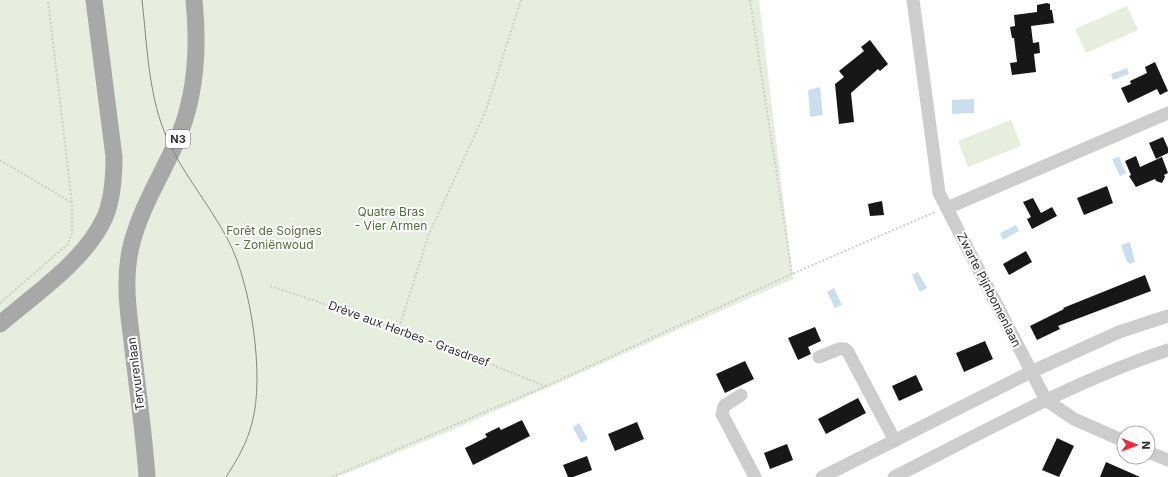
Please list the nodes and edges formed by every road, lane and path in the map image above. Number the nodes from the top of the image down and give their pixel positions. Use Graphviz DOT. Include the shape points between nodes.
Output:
graph roads {
  1 [pos="48,0"];
  2 [pos="94,0"];
  3 [pos="194,0"];
  4 [pos="521,0"];
  5 [pos="750,0"];
  6 [pos="913,0"];
  7 [pos="1168,113"];
  8 [pos="0,160"];
  9 [pos="72,203"];
  10 [pos="947,208"];
  11 [pos="792,274"];
  12 [pos="270,286"];
  13 [pos="0,303"];
  14 [pos="1168,316"];
  15 [pos="0,324"];
  16 [pos="398,331"];
  17 [pos="1168,350"];
  18 [pos="819,357"];
  19 [pos="1031,372"];
  20 [pos="546,386"];
  21 [pos="741,395"];
  22 [pos="1046,400"];
  23 [pos="1116,437"];
  24 [pos="895,441"];
  25 [pos="1156,455"];
  26 [pos="1168,460"];
  27 [pos="825,476"];
  28 [pos="147,477"];
  29 [pos="332,477"];
  30 [pos="754,477"];
  31 [pos="894,477"];
  1 -- 9 [label="path"];
  2 -- 15 [label="main road" via="114,157 110,199 97,232 75,259"];
  3 -- 28 [label="main road, Tervurenlaan / N3" via="197,56 192,95 176,144 141,214 127,270 128,307"];
  4 -- 16 [label="path" via="485,113 429,234"];
  5 -- 11 [label="path"];
  6 -- 10 [label="street, Zwarte Pijnbomenlaan" via="938,193"];
  7 -- 10 [label="street"];
  8 -- 9 [label="path"];
  9 -- 13 [label="path" via="72,233 68,244"];
  10 -- 11 [label="path" via="927,214"];
  10 -- 19 [label="street, Zwarte Pijnbomenlaan"];
  11 -- 20 [label="path"];
  12 -- 16 [label="path, Drève aux Herbes - Grasdreef" via="356,314"];
  14 -- 19 [label="street" via="1119,332"];
  16 -- 20 [label="path, Drève aux Herbes - Grasdreef" via="431,340"];
  17 -- 22 [label="street" via="1108,371"];
  18 -- 24 [label="street" via="840,349 848,352"];
  19 -- 22 [label="street, Zwarte Pijnbomenlaan"];
  19 -- 24 [label="street"];
  20 -- 29 [label="path"];
  21 -- 30 [label="street" via="724,406 722,414"];
  22 -- 23 [label="street" via="1074,419"];
  22 -- 31 [label="street"];
  24 -- 27 [label="street"];
  25 -- 26 [label="street"];
}
